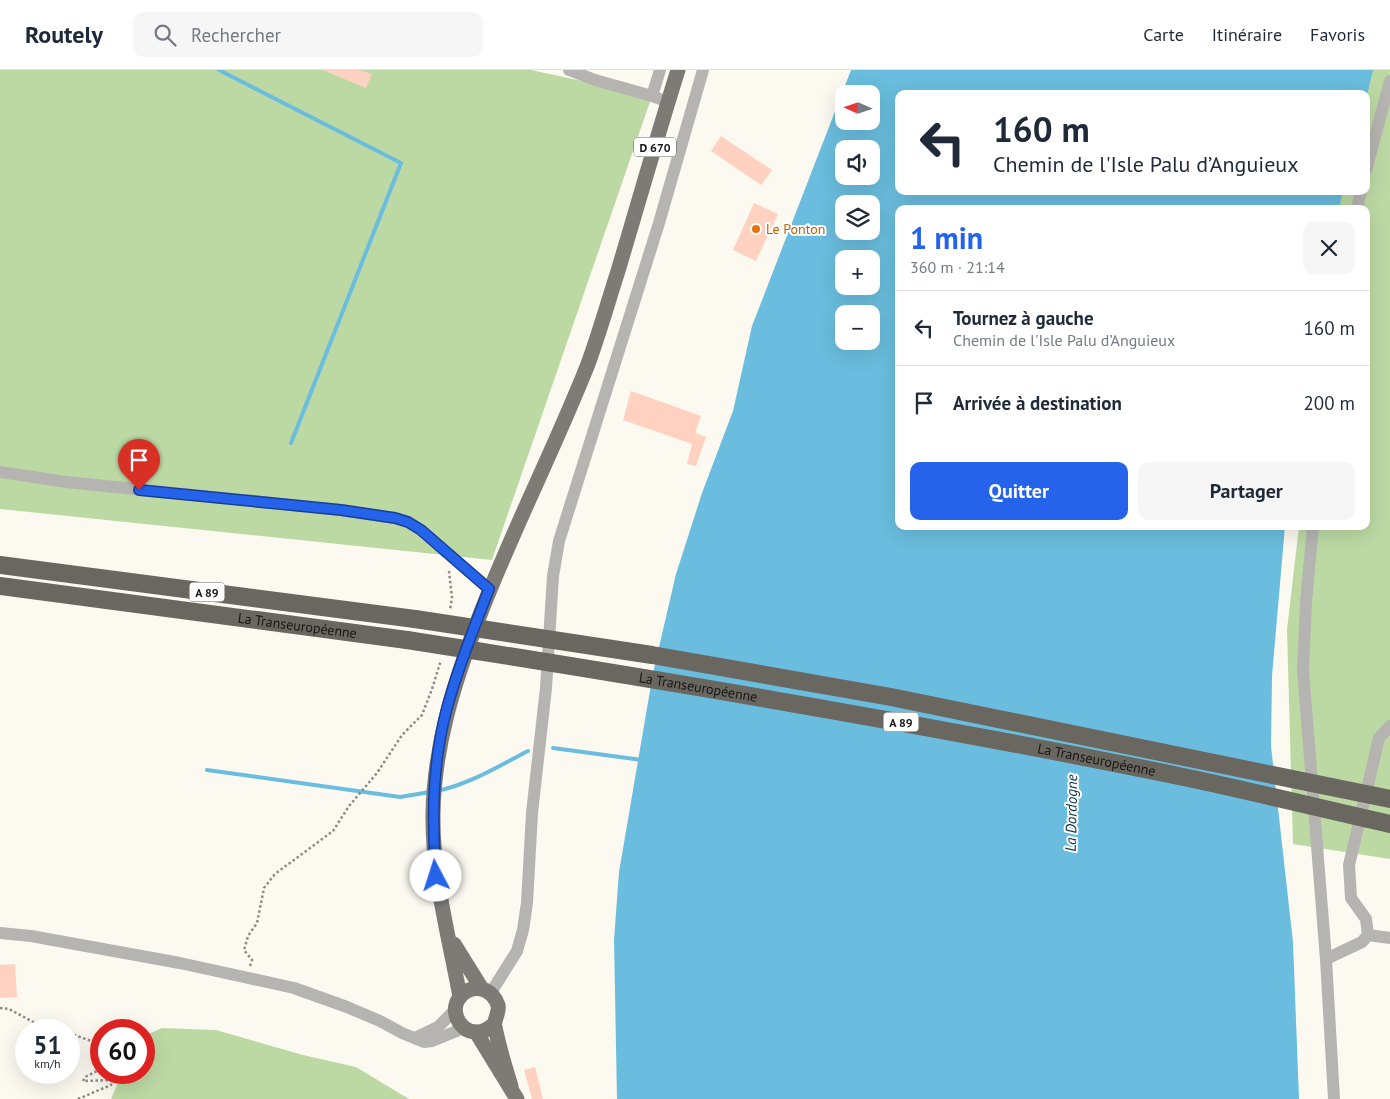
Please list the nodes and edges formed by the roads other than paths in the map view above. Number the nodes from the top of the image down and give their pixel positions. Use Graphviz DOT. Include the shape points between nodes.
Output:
graph roads {
  1 [pos="569,70"];
  2 [pos="660,70"];
  3 [pos="678,70"];
  4 [pos="703,70"];
  5 [pos="1390,82"];
  6 [pos="652,96"];
  7 [pos="668,102"];
  8 [pos="1370,155"];
  9 [pos="0,472"];
  10 [pos="1313,530"];
  11 [pos="0,565"];
  12 [pos="0,586"];
  13 [pos="489,589"];
  14 [pos="1390,726"];
  15 [pos="1390,799"];
  16 [pos="1390,824"];
  17 [pos="0,933"];
  18 [pos="1368,935"];
  19 [pos="449,937"];
  20 [pos="1390,938"];
  21 [pos="1326,959"];
  22 [pos="486,992"];
  23 [pos="457,1004"];
  24 [pos="494,1024"];
  25 [pos="470,1030"];
  26 [pos="415,1038"];
  27 [pos="514,1093"];
  28 [pos="1334,1099"];
  1 -- 6 [label="street"];
  2 -- 6 [label="street"];
  3 -- 7 [label="main road, D 670"];
  4 -- 22 [label="street" via="659,223 559,541 553,576 523,930 517,951"];
  5 -- 8 [label="street"];
  6 -- 7 [label="street"];
  7 -- 13 [label="main road, D 670" via="588,364"];
  9 -- 13 [label="street" via="377,515 408,522"];
  10 -- 21 [label="street" via="1303,670"];
  11 -- 15 [label="highway, La Transeuropéenne / A 89, bridge" via="415,619 652,655 891,697"];
  12 -- 16 [label="highway, La Transeuropéenne / A 89, bridge" via="407,640 649,678 1176,776"];
  13 -- 19 [label="main road, D 670" via="447,710 434,790 436,876"];
  14 -- 18 [label="street" via="1379,738 1349,865 1350,898 1366,920"];
  17 -- 26 [label="street" via="180,962 294,988 347,1007"];
  18 -- 20 [label="street"];
  18 -- 21 [label="street" via="1362,942"];
  19 -- 22 [label="main road, D 670"];
  19 -- 23 [label="main road, D 670"];
  21 -- 28 [label="street"];
  22 -- 23 [label="main road" via="470,990"];
  22 -- 24 [label="main road" via="498,1005"];
  23 -- 25 [label="main road" via="459,1024"];
  23 -- 26 [label="street" via="438,1028"];
  24 -- 25 [label="main road" via="489,1028"];
  24 -- 27 [label="main road"];
  25 -- 26 [label="street" via="432,1041"];
  25 -- 27 [label="main road"];
}
